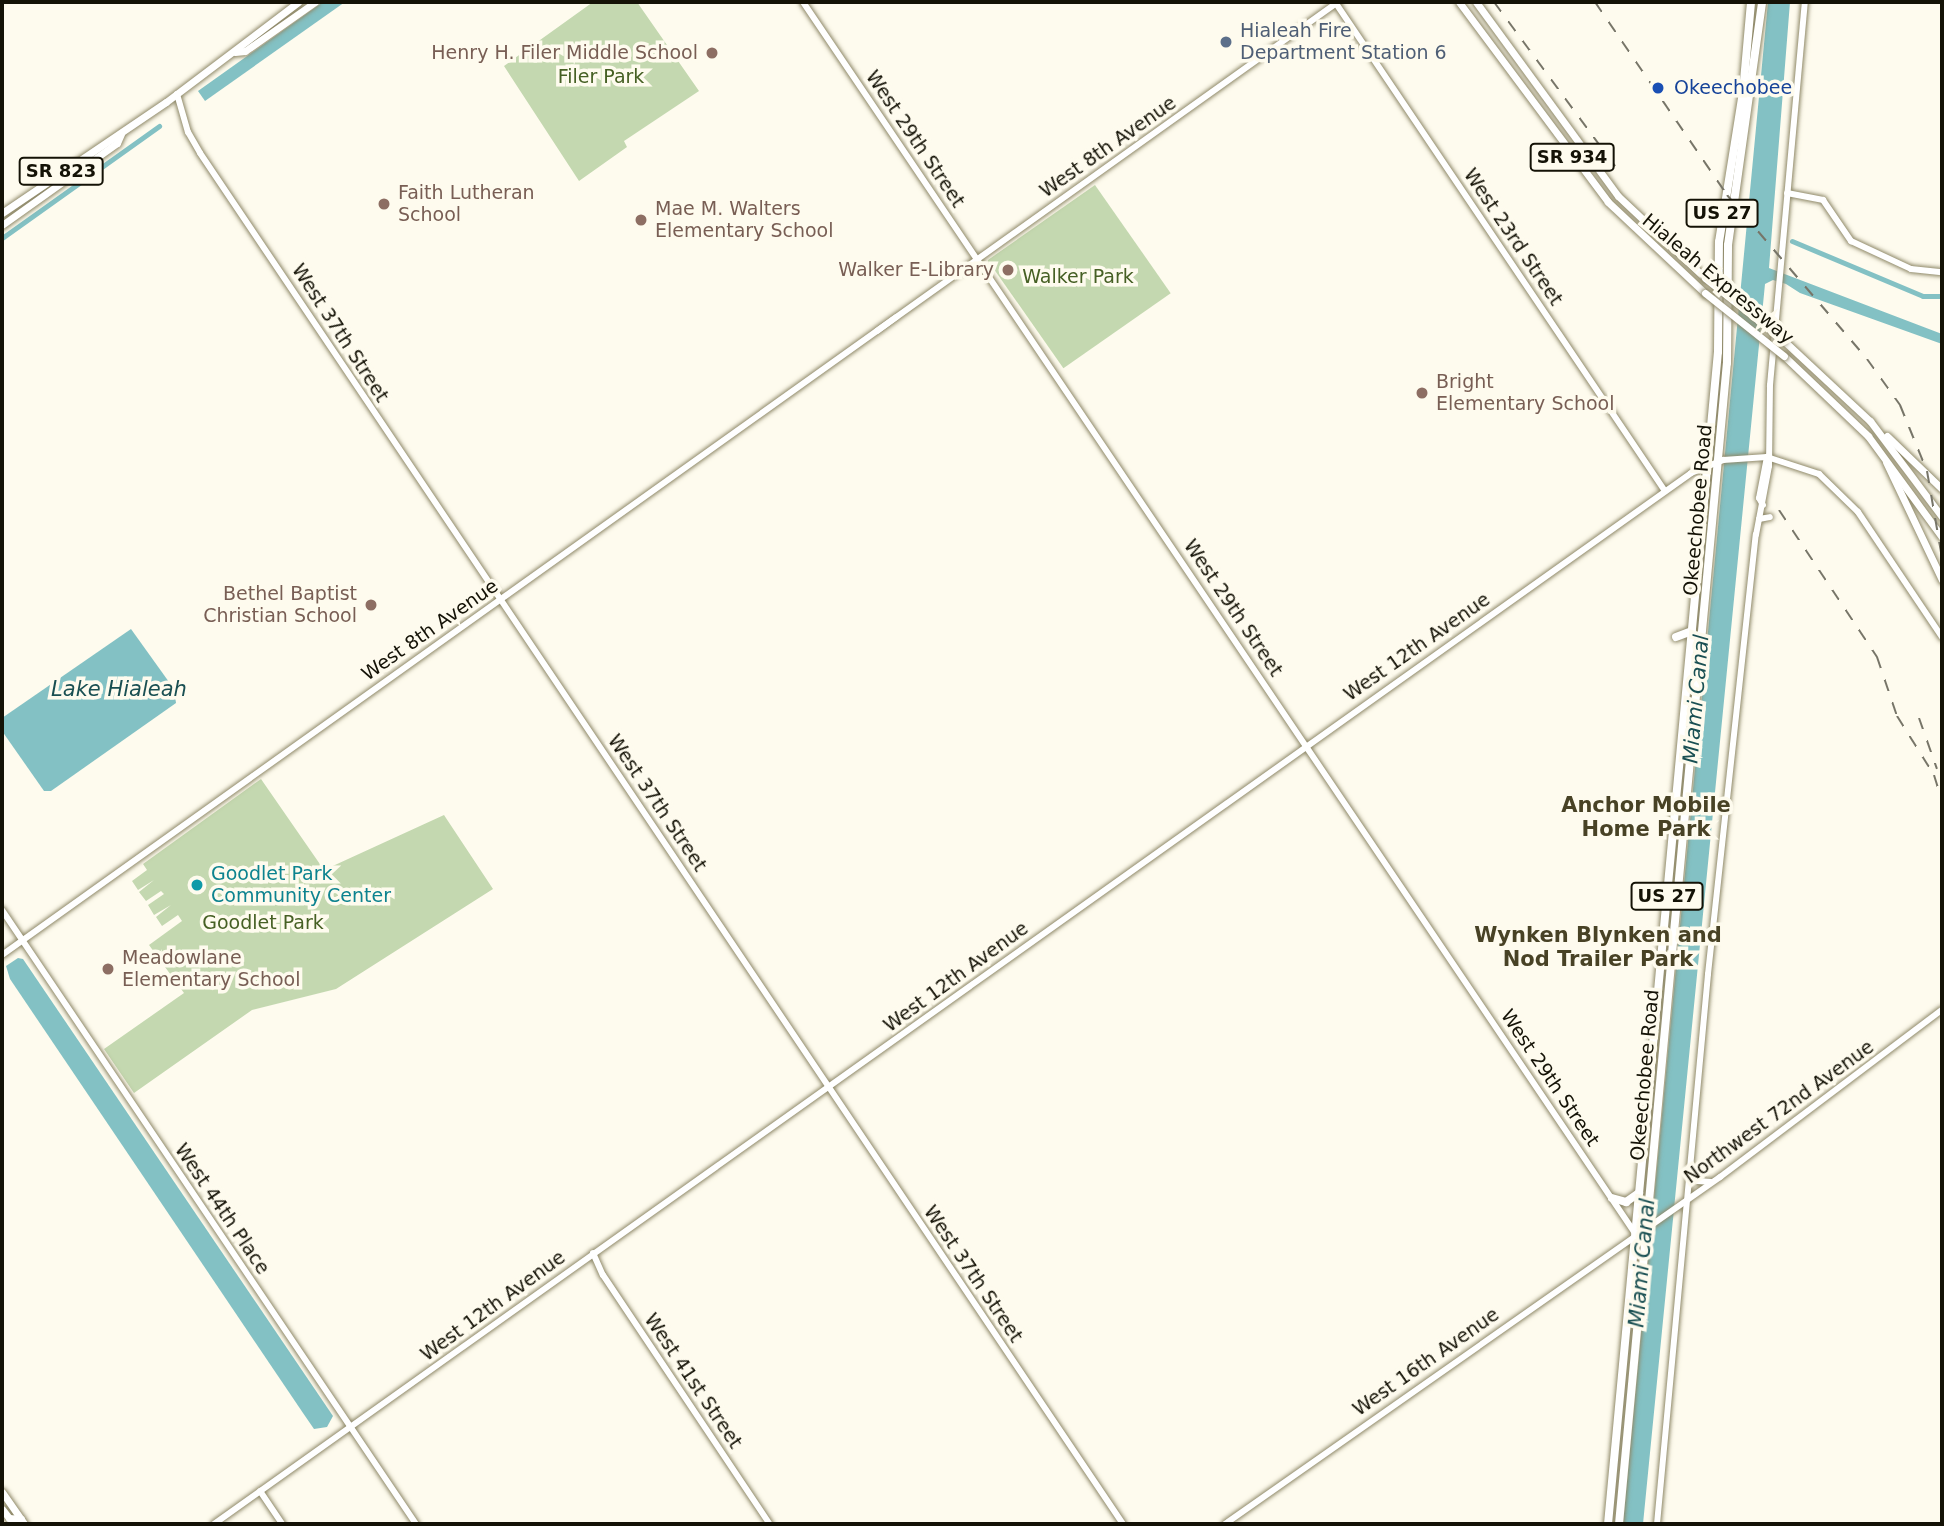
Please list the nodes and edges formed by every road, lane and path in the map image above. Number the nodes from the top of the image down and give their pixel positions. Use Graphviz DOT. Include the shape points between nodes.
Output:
graph roads {
  1 [pos="298,2"];
  2 [pos="315,2"];
  3 [pos="803,2"];
  4 [pos="1336,2"];
  5 [pos="1459,2"];
  6 [pos="1476,2"];
  7 [pos="1751,2"];
  8 [pos="1762,2"];
  9 [pos="1805,2"];
  10 [pos="236,52"];
  11 [pos="177,94"];
  12 [pos="121,134"];
  13 [pos="83,155"];
  14 [pos="81,168"];
  15 [pos="1787,193"];
  16 [pos="2,213"];
  17 [pos="2,225"];
  18 [pos="976,259"];
  19 [pos="1942,272"];
  20 [pos="1881,433"];
  21 [pos="1883,455"];
  22 [pos="1767,457"];
  23 [pos="1721,460"];
  24 [pos="1708,465"];
  25 [pos="1942,489"];
  26 [pos="1665,491"];
  27 [pos="1770,517"];
  28 [pos="1942,517"];
  29 [pos="1759,519"];
  30 [pos="1942,537"];
  31 [pos="1942,580"];
  32 [pos="500,600"];
  33 [pos="1692,631"];
  34 [pos="1676,637"];
  35 [pos="1942,637"];
  36 [pos="1690,657"];
  37 [pos="1698,680"];
  38 [pos="1307,745"];
  39 [pos="2,910"];
  40 [pos="22,940"];
  41 [pos="2,955"];
  42 [pos="1942,1013"];
  43 [pos="830,1087"];
  44 [pos="1689,1171"];
  45 [pos="1713,1182"];
  46 [pos="1639,1193"];
  47 [pos="1612,1199"];
  48 [pos="1687,1199"];
  49 [pos="1672,1209"];
  50 [pos="1682,1218"];
  51 [pos="1649,1224"];
  52 [pos="1635,1234"];
  53 [pos="593,1253"];
  54 [pos="351,1427"];
  55 [pos="260,1491"];
  56 [pos="2,1492"];
  57 [pos="2,1511"];
  58 [pos="22,1522"];
  59 [pos="9,1524"];
  60 [pos="214,1524"];
  61 [pos="282,1524"];
  62 [pos="416,1524"];
  63 [pos="770,1524"];
  64 [pos="1123,1524"];
  65 [pos="1225,1524"];
  66 [pos="1608,1524"];
  67 [pos="1619,1524"];
  68 [pos="1657,1524"];
  1 -- 10 [label="main road, SR 823" via="240,44"];
  2 -- 10 [label="main road, SR 823" via="245,51"];
  3 -- 18 [label="street, West 29th Street"];
  4 -- 18 [label="street, West 8th Avenue"];
  4 -- 26 [label="street, West 23rd Street"];
  5 -- 21 [label="main road, Hialeah Expressway / SR 934, bridge" via="1594,186 1657,253 1848,414"];
  6 -- 20 [label="main road, Hialeah Expressway / SR 934, bridge" via="1611,187 1659,239 1837,385"];
  7 -- 24 [label="highway, Okeechobee Road / US 27" via="1743,92 1719,242 1719,335"];
  8 -- 23 [label="highway, Okeechobee Road / US 27" via="1728,245"];
  9 -- 15 [label="street"];
  10 -- 11 [label="main road, SR 823"];
  11 -- 12 [label="main road, SR 823"];
  11 -- 32 [label="street, West 37th Street" via="195,145"];
  12 -- 13 [label="main road, SR 823" via="111,135"];
  12 -- 14 [label="main road, SR 823" via="117,143"];
  13 -- 14 [label="main road"];
  13 -- 16 [label="main road, SR 823"];
  14 -- 17 [label="main road, SR 823"];
  15 -- 19 [label="street" via="1823,200 1851,241 1911,269"];
  15 -- 22 [label="street"];
  18 -- 32 [label="street, West 8th Avenue"];
  18 -- 38 [label="street, West 29th Street"];
  20 -- 25 [label="main road"];
  20 -- 28 [label="main road, Hialeah Expressway / SR 934"];
  21 -- 30 [label="main road, Hialeah Expressway / SR 934"];
  21 -- 31 [label="main road"];
  22 -- 23 [label="street, West 12th Avenue"];
  22 -- 29 [label="street"];
  22 -- 35 [label="street, West 12th Avenue" via="1802,466 1839,490"];
  23 -- 24 [label="street, West 12th Avenue"];
  23 -- 37 [label="highway, Okeechobee Road / US 27"];
  24 -- 26 [label="street, West 12th Avenue"];
  24 -- 33 [label="highway, Okeechobee Road / US 27"];
  26 -- 38 [label="street, West 12th Avenue"];
  27 -- 29 [label="street"];
  29 -- 44 [label="street"];
  32 -- 40 [label="street, West 8th Avenue"];
  32 -- 43 [label="street, West 37th Street"];
  33 -- 34 [label="highway"];
  33 -- 36 [label="highway, Okeechobee Road / US 27"];
  36 -- 37 [label="highway"];
  36 -- 46 [label="highway, Okeechobee Road / US 27"];
  37 -- 51 [label="highway, Okeechobee Road / US 27"];
  38 -- 43 [label="street, West 12th Avenue"];
  38 -- 47 [label="street, West 29th Street"];
  39 -- 40 [label="street, West 44th Place"];
  40 -- 41 [label="street, West 8th Avenue"];
  40 -- 54 [label="street, West 44th Place"];
  42 -- 45 [label="street, Northwest 72nd Avenue"];
  43 -- 53 [label="street, West 12th Avenue"];
  43 -- 64 [label="street, West 37th Street"];
  44 -- 45 [label="street" via="1698,1181"];
  44 -- 48 [label="street"];
  45 -- 48 [label="street, Northwest 72nd Avenue"];
  46 -- 47 [label="highway" via="1626,1202"];
  46 -- 52 [label="highway, Okeechobee Road / US 27"];
  47 -- 52 [label="street, West 29th Street"];
  48 -- 49 [label="street, Northwest 72nd Avenue"];
  48 -- 50 [label="street"];
  49 -- 50 [label="street"];
  49 -- 51 [label="street, Northwest 72nd Avenue"];
  50 -- 68 [label="street"];
  51 -- 52 [label="street, West 16th Avenue"];
  51 -- 67 [label="highway, Okeechobee Road / US 27"];
  52 -- 65 [label="street, West 16th Avenue"];
  52 -- 66 [label="highway, Okeechobee Road / US 27"];
  53 -- 54 [label="street, West 12th Avenue"];
  53 -- 63 [label="street, West 41st Street"];
  54 -- 55 [label="street, West 12th Avenue"];
  54 -- 62 [label="street, West 44th Place"];
  55 -- 60 [label="street, West 12th Avenue"];
  55 -- 61 [label="street"];
  56 -- 58 [label="main road"];
  57 -- 58 [label="main road"];
  57 -- 59 [label="main road"];
}
